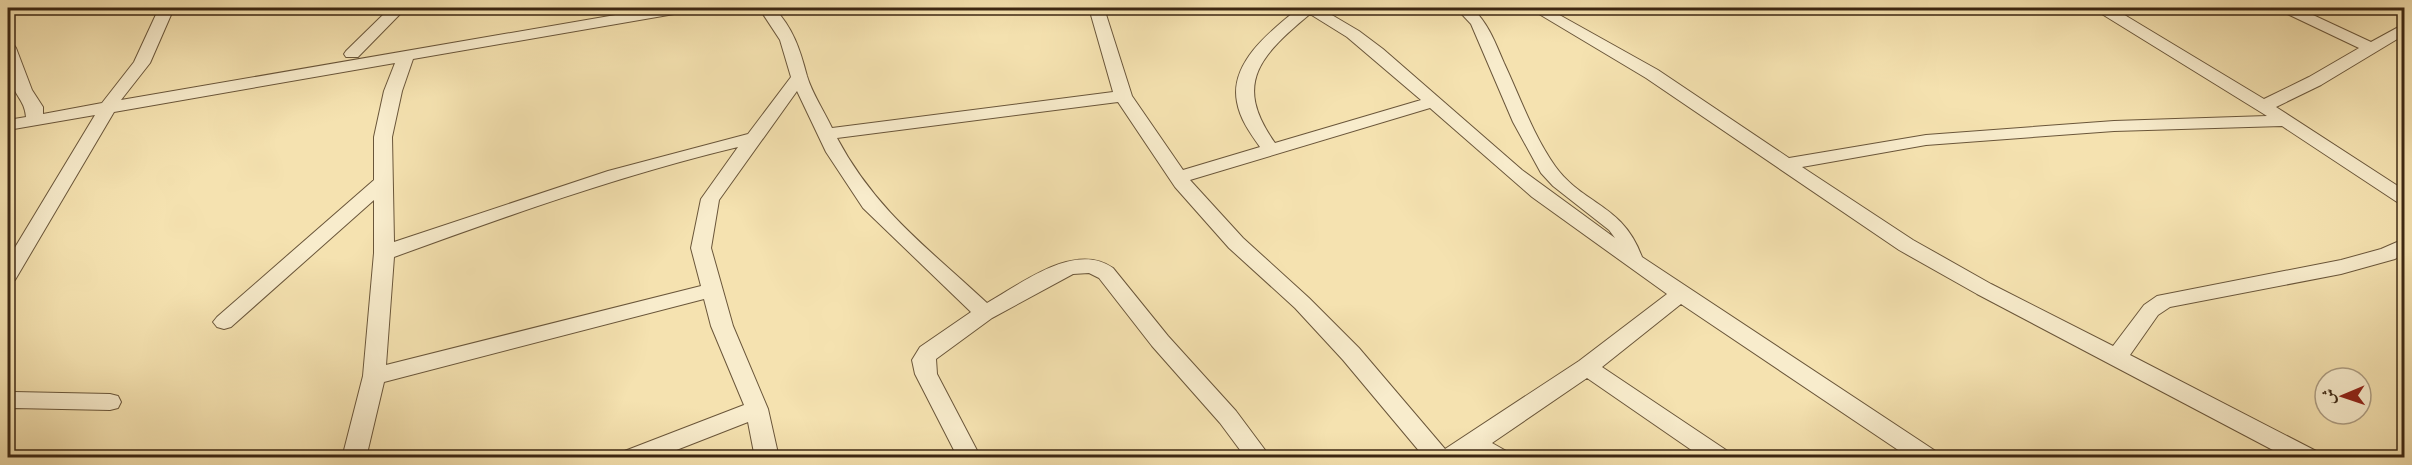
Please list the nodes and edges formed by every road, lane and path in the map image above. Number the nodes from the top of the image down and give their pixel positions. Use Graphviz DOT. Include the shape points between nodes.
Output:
graph roads {
  1 [pos="166,8"];
  2 [pos="398,8"];
  3 [pos="616,8"];
  4 [pos="680,8"];
  5 [pos="766,8"];
  6 [pos="1097,8"];
  7 [pos="1309,8"];
  8 [pos="1464,8"];
  9 [pos="1537,8"];
  10 [pos="2287,8"];
  11 [pos="2115,10"];
  12 [pos="2404,29"];
  13 [pos="8,48"];
  14 [pos="2370,48"];
  15 [pos="352,54"];
  16 [pos="406,56"];
  17 [pos="800,77"];
  18 [pos="15,91"];
  19 [pos="1123,96"];
  20 [pos="112,100"];
  21 [pos="1431,102"];
  22 [pos="2263,106"];
  23 [pos="8,112"];
  24 [pos="35,113"];
  25 [pos="2286,122"];
  26 [pos="8,125"];
  27 [pos="826,134"];
  28 [pos="756,138"];
  29 [pos="1270,148"];
  30 [pos="1784,164"];
  31 [pos="1178,177"];
  32 [pos="384,181"];
  33 [pos="2404,198"];
  34 [pos="2404,245"];
  35 [pos="384,253"];
  36 [pos="1634,262"];
  37 [pos="8,275"];
  38 [pos="712,290"];
  39 [pos="1680,294"];
  40 [pos="985,313"];
  41 [pos="224,322"];
  42 [pos="2118,356"];
  43 [pos="1587,367"];
  44 [pos="374,376"];
  45 [pos="8,402"];
  46 [pos="110,402"];
  47 [pos="757,409"];
  48 [pos="1473,444"];
  49 [pos="354,458"];
  50 [pos="630,458"];
  51 [pos="767,458"];
  52 [pos="970,458"];
  53 [pos="1260,458"];
  54 [pos="1439,458"];
  55 [pos="1449,458"];
  56 [pos="1500,458"];
  57 [pos="1721,458"];
  58 [pos="1929,458"];
  59 [pos="2310,458"];
  1 -- 20 [label="street" via="142,63"];
  2 -- 15 [label="street"];
  3 -- 15 [label="street"];
  4 -- 16 [label="street"];
  5 -- 17 [label="street" via="783,29"];
  6 -- 19 [label="street"];
  7 -- 21 [label="street" via="1352,33"];
  7 -- 29 [label="street" via="1268,41 1245,84 1249,117"];
  8 -- 36 [label="street" via="1478,22 1522,122 1548,169 1616,226 1626,239"];
  9 -- 30 [label="street" via="1652,74"];
  10 -- 14 [label="street"];
  11 -- 22 [label="street"];
  12 -- 14 [label="street"];
  13 -- 18 [label="street"];
  14 -- 22 [label="street"];
  15 -- 20 [label="street"];
  16 -- 20 [label="street"];
  16 -- 32 [label="street" via="393,91 384,137"];
  17 -- 27 [label="street"];
  17 -- 28 [label="street"];
  18 -- 24 [label="street"];
  19 -- 27 [label="street"];
  19 -- 31 [label="street"];
  20 -- 24 [label="street"];
  20 -- 37 [label="street"];
  21 -- 29 [label="street"];
  21 -- 36 [label="street" via="1497,160"];
  22 -- 25 [label="street"];
  23 -- 24 [label="street"];
  24 -- 26 [label="street"];
  25 -- 30 [label="street" via="2114,126 1937,139"];
  25 -- 33 [label="street"];
  27 -- 40 [label="street" via="883,218"];
  28 -- 35 [label="street" via="669,158 526,201"];
  28 -- 38 [label="street" via="710,200 701,248"];
  29 -- 31 [label="street"];
  30 -- 42 [label="street" via="1906,245"];
  31 -- 54 [label="street" via="1236,243 1351,354"];
  32 -- 35 [label="street"];
  32 -- 41 [label="street"];
  34 -- 42 [label="street" via="2388,254 2341,267 2164,301 2151,310"];
  35 -- 44 [label="street"];
  36 -- 39 [label="street"];
  38 -- 44 [label="street"];
  38 -- 47 [label="street" via="722,326"];
  39 -- 43 [label="street"];
  39 -- 58 [label="street"];
  40 -- 52 [label="street" via="923,360 926,374"];
  40 -- 53 [label="street" via="1069,267 1099,267"];
  42 -- 59 [label="street"];
  43 -- 48 [label="street"];
  43 -- 57 [label="street"];
  44 -- 49 [label="street"];
  45 -- 46 [label="street"];
  47 -- 50 [label="street"];
  47 -- 51 [label="street"];
  48 -- 55 [label="street"];
  48 -- 56 [label="street"];
}
